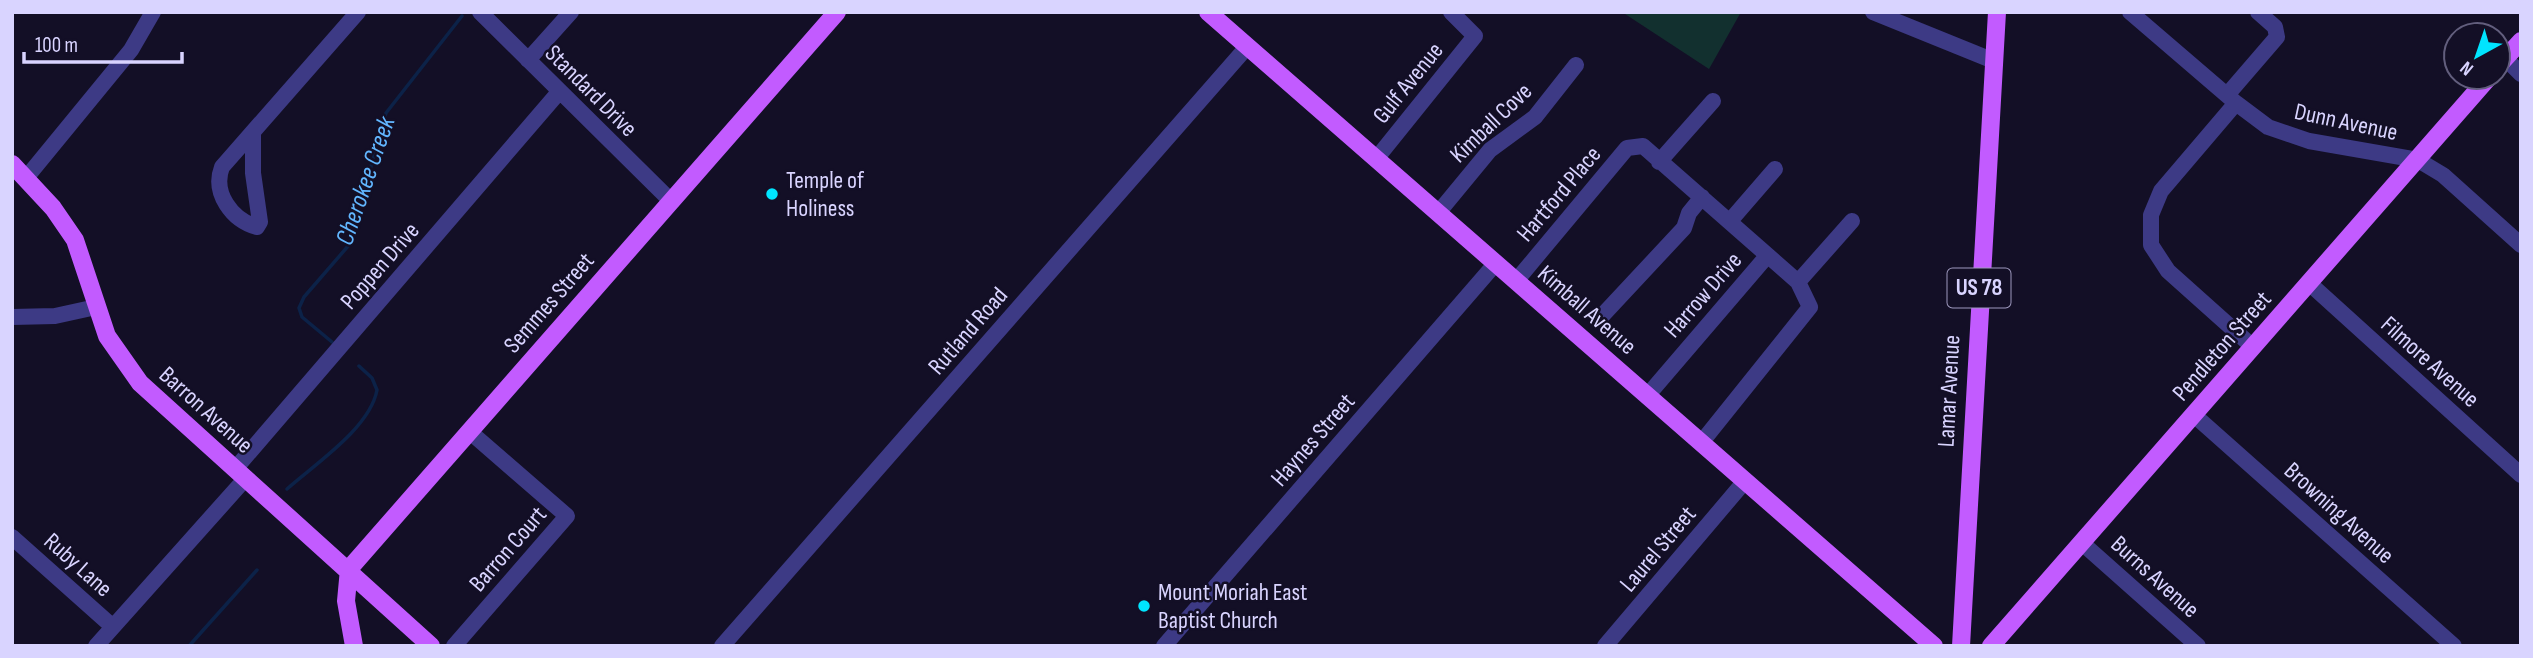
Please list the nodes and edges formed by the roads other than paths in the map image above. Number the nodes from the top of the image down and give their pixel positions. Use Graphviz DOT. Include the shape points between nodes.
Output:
graph roads {
  1 [pos="153,12"];
  2 [pos="358,12"];
  3 [pos="480,12"];
  4 [pos="571,12"];
  5 [pos="837,12"];
  6 [pos="1208,12"];
  7 [pos="1451,12"];
  8 [pos="1873,12"];
  9 [pos="1997,12"];
  10 [pos="2130,12"];
  11 [pos="2258,12"];
  12 [pos="1247,47"];
  13 [pos="528,60"];
  14 [pos="1994,61"];
  15 [pos="1576,65"];
  16 [pos="2477,91"];
  17 [pos="559,92"];
  18 [pos="2231,99"];
  19 [pos="1713,101"];
  20 [pos="253,132"];
  21 [pos="1376,159"];
  22 [pos="2418,159"];
  23 [pos="1660,162"];
  24 [pos="12,164"];
  25 [pos="1775,169"];
  26 [pos="26,178"];
  27 [pos="1702,197"];
  28 [pos="671,201"];
  29 [pos="1438,213"];
  30 [pos="1730,221"];
  31 [pos="1852,221"];
  32 [pos="2521,245"];
  33 [pos="1767,256"];
  34 [pos="1496,263"];
  35 [pos="1516,281"];
  36 [pos="1798,282"];
  37 [pos="2308,283"];
  38 [pos="96,307"];
  39 [pos="12,317"];
  40 [pos="1600,318"];
  41 [pos="2253,347"];
  42 [pos="1647,396"];
  43 [pos="2194,415"];
  44 [pos="469,431"];
  45 [pos="1701,443"];
  46 [pos="241,474"];
  47 [pos="2521,475"];
  48 [pos="1745,481"];
  49 [pos="12,537"];
  50 [pos="2082,542"];
  51 [pos="349,569"];
  52 [pos="1898,615"];
  53 [pos="113,627"];
  54 [pos="424,644"];
  55 [pos="96,646"];
  56 [pos="354,646"];
  57 [pos="454,646"];
  58 [pos="722,646"];
  59 [pos="1164,646"];
  60 [pos="1605,646"];
  61 [pos="1915,646"];
  62 [pos="1934,646"];
  63 [pos="1961,646"];
  64 [pos="1991,646"];
  65 [pos="2197,646"];
  66 [pos="2454,646"];
  1 -- 26 [label="street" via="131,50"];
  2 -- 20 [label="street"];
  3 -- 13 [label="street, Standard Drive"];
  4 -- 13 [label="street"];
  5 -- 28 [label="main road, Semmes Street"];
  6 -- 12 [label="main road, Kimball Avenue"];
  7 -- 21 [label="street, Gulf Avenue" via="1475,36"];
  8 -- 14 [label="street"];
  9 -- 14 [label="main road, Lamar Avenue / US 78"];
  10 -- 18 [label="street, Dunn Avenue"];
  11 -- 18 [label="street" via="2275,27 2277,37"];
  12 -- 21 [label="main road, Kimball Avenue"];
  12 -- 58 [label="street, Rutland Road"];
  13 -- 17 [label="street, Standard Drive"];
  14 -- 63 [label="main road, Lamar Avenue / US 78"];
  15 -- 29 [label="street, Kimball Cove" via="1535,117 1490,150"];
  16 -- 22 [label="main road, Pendleton Street"];
  17 -- 28 [label="street, Standard Drive"];
  17 -- 46 [label="street, Poppen Drive"];
  18 -- 22 [label="street, Dunn Avenue" via="2268,127 2309,141"];
  18 -- 41 [label="street" via="2161,191 2151,215 2151,245 2168,271"];
  19 -- 23 [label="street"];
  20 -- 20 [label="street" via="260,222 257,227 229,208 218,182 227,161"];
  21 -- 29 [label="main road, Kimball Avenue"];
  22 -- 32 [label="street, Dunn Avenue" via="2443,175"];
  22 -- 37 [label="main road, Pendleton Street"];
  23 -- 27 [label="street"];
  23 -- 35 [label="street, Hartford Place" via="1643,146 1627,148"];
  24 -- 26 [label="main road, Barron Avenue"];
  25 -- 30 [label="street"];
  26 -- 38 [label="main road, Barron Avenue" via="75,240"];
  27 -- 30 [label="street"];
  27 -- 40 [label="street" via="1684,228"];
  28 -- 44 [label="main road, Semmes Street"];
  29 -- 34 [label="main road, Kimball Avenue"];
  30 -- 33 [label="street"];
  31 -- 36 [label="street"];
  33 -- 36 [label="street"];
  33 -- 42 [label="street, Harrow Drive"];
  34 -- 35 [label="main road, Kimball Avenue"];
  34 -- 59 [label="street, Haynes Street"];
  35 -- 42 [label="main road, Kimball Avenue"];
  36 -- 45 [label="street" via="1810,307"];
  37 -- 41 [label="main road, Pendleton Street"];
  37 -- 47 [label="street, Filmore Avenue"];
  38 -- 39 [label="street" via="55,316"];
  38 -- 46 [label="main road, Barron Avenue" via="113,348 139,383"];
  41 -- 43 [label="main road, Pendleton Street"];
  42 -- 45 [label="main road, Kimball Avenue"];
  43 -- 50 [label="main road, Pendleton Street"];
  43 -- 66 [label="street, Browning Avenue"];
  44 -- 51 [label="main road, Semmes Street"];
  44 -- 57 [label="street, Barron Court" via="567,516"];
  45 -- 48 [label="main road, Kimball Avenue"];
  46 -- 51 [label="main road, Barron Avenue"];
  46 -- 53 [label="street, Poppen Drive"];
  48 -- 52 [label="main road, Kimball Avenue"];
  48 -- 60 [label="street, Laurel Street"];
  49 -- 53 [label="street, Ruby Lane"];
  50 -- 64 [label="main road, Pendleton Street"];
  50 -- 65 [label="street, Burns Avenue"];
  51 -- 54 [label="main road, Barron Avenue"];
  51 -- 56 [label="main road" via="346,601"];
  52 -- 61 [label="main road"];
  52 -- 62 [label="main road, Kimball Avenue"];
  53 -- 55 [label="street, Poppen Drive"];
}
